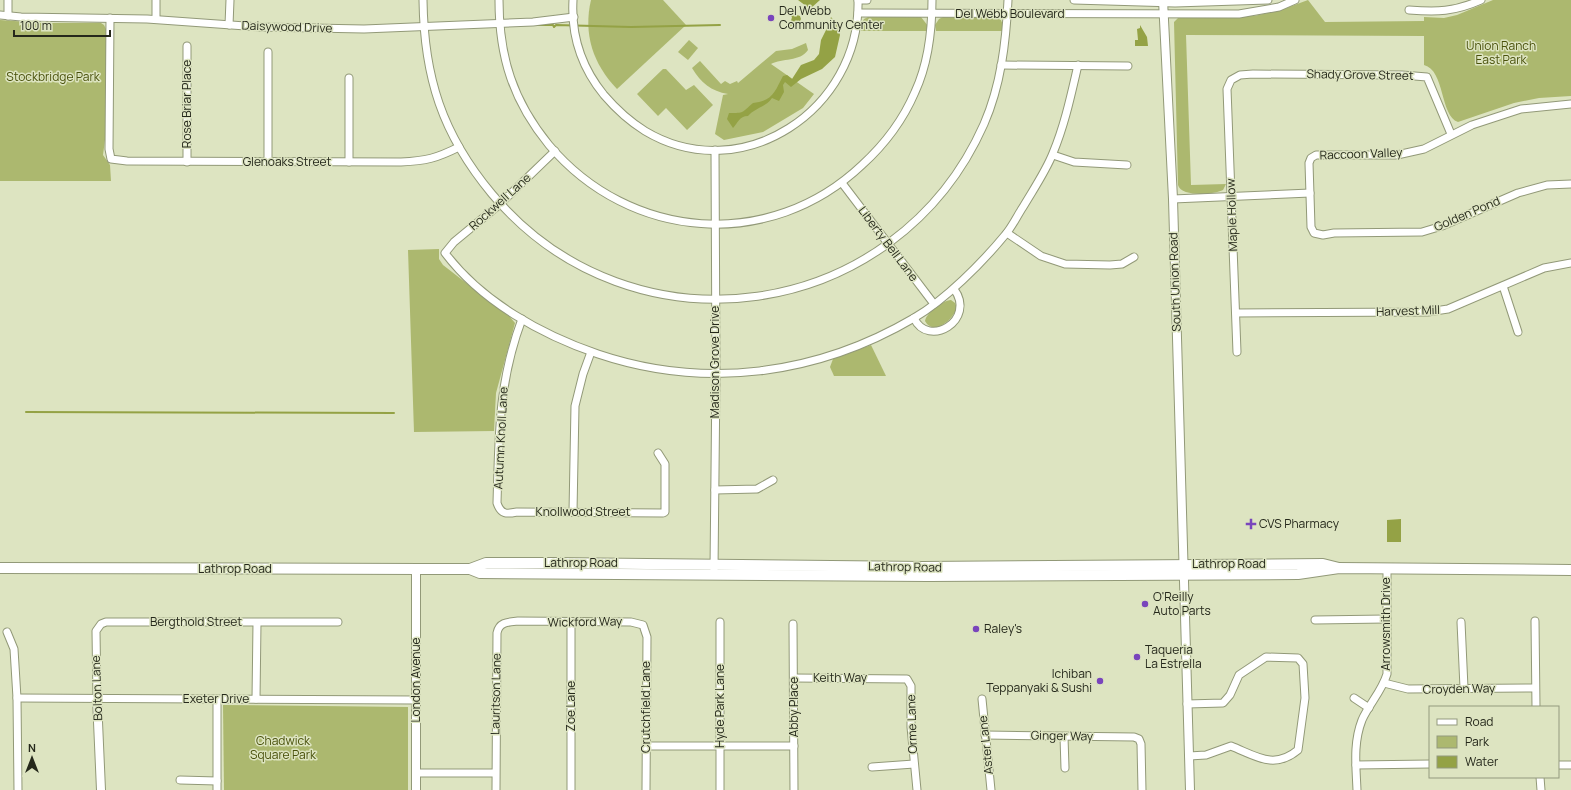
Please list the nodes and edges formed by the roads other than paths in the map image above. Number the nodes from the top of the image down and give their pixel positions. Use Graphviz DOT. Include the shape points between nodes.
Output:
graph roads {
  1 [pos="8,0"];
  2 [pos="156,0"];
  3 [pos="230,0"];
  4 [pos="423,0"];
  5 [pos="498,0"];
  6 [pos="573,0"];
  7 [pos="858,0"];
  8 [pos="867,0"];
  9 [pos="932,0"];
  10 [pos="1007,0"];
  11 [pos="1012,0"];
  12 [pos="1074,0"];
  13 [pos="1268,0"];
  14 [pos="1295,0"];
  15 [pos="1480,0"];
  16 [pos="1163,1"];
  17 [pos="1409,10"];
  18 [pos="858,13"];
  19 [pos="932,13"];
  20 [pos="1007,14"];
  21 [pos="1163,14"];
  22 [pos="4,15"];
  23 [pos="574,17"];
  24 [pos="110,18"];
  25 [pos="156,20"];
  26 [pos="498,23"];
  27 [pos="229,25"];
  28 [pos="423,27"];
  29 [pos="186,46"];
  30 [pos="268,52"];
  31 [pos="1001,65"];
  32 [pos="1078,65"];
  33 [pos="1128,66"];
  34 [pos="348,78"];
  35 [pos="1231,80"];
  36 [pos="1571,104"];
  37 [pos="1451,134"];
  38 [pos="459,147"];
  39 [pos="715,150"];
  40 [pos="555,151"];
  41 [pos="1053,155"];
  42 [pos="187,162"];
  43 [pos="268,162"];
  44 [pos="349,162"];
  45 [pos="1127,165"];
  46 [pos="842,183"];
  47 [pos="1571,184"];
  48 [pos="1310,193"];
  49 [pos="1230,196"];
  50 [pos="1172,199"];
  51 [pos="500,204"];
  52 [pos="714,224"];
  53 [pos="1007,234"];
  54 [pos="888,243"];
  55 [pos="1134,257"];
  56 [pos="1571,263"];
  57 [pos="1503,286"];
  58 [pos="954,289"];
  59 [pos="714,300"];
  60 [pos="934,304"];
  61 [pos="1236,313"];
  62 [pos="914,318"];
  63 [pos="522,319"];
  64 [pos="1518,332"];
  65 [pos="591,352"];
  66 [pos="1237,352"];
  67 [pos="716,374"];
  68 [pos="658,453"];
  69 [pos="773,480"];
  70 [pos="715,490"];
  71 [pos="500,511"];
  72 [pos="573,512"];
  73 [pos="714,564"];
  74 [pos="0,568"];
  75 [pos="416,569"];
  76 [pos="470,569"];
  77 [pos="1183,570"];
  78 [pos="1387,570"];
  79 [pos="1571,570"];
  80 [pos="929,571"];
  81 [pos="714,574"];
  82 [pos="1386,619"];
  83 [pos="1315,620"];
  84 [pos="1535,621"];
  85 [pos="136,622"];
  86 [pos="338,622"];
  87 [pos="526,622"];
  88 [pos="720,622"];
  89 [pos="1461,622"];
  90 [pos="257,623"];
  91 [pos="571,623"];
  92 [pos="793,624"];
  93 [pos="643,625"];
  94 [pos="7,632"];
  95 [pos="794,678"];
  96 [pos="886,678"];
  97 [pos="1384,683"];
  98 [pos="1464,688"];
  99 [pos="1535,688"];
  100 [pos="17,698"];
  101 [pos="98,698"];
  102 [pos="1354,698"];
  103 [pos="217,699"];
  104 [pos="256,699"];
  105 [pos="982,699"];
  106 [pos="416,700"];
  107 [pos="1187,704"];
  108 [pos="1536,706"];
  109 [pos="1369,708"];
  110 [pos="985,735"];
  111 [pos="1064,737"];
  112 [pos="646,746"];
  113 [pos="720,746"];
  114 [pos="794,746"];
  115 [pos="1189,756"];
  116 [pos="914,764"];
  117 [pos="1429,764"];
  118 [pos="1356,765"];
  119 [pos="1559,765"];
  120 [pos="1571,765"];
  121 [pos="872,767"];
  122 [pos="1065,768"];
  123 [pos="416,773"];
  124 [pos="495,773"];
  125 [pos="1540,778"];
  126 [pos="180,780"];
  127 [pos="217,781"];
  128 [pos="18,790"];
  129 [pos="101,790"];
  130 [pos="217,790"];
  131 [pos="416,790"];
  132 [pos="496,790"];
  133 [pos="571,790"];
  134 [pos="646,790"];
  135 [pos="720,790"];
  136 [pos="794,790"];
  137 [pos="917,790"];
  138 [pos="991,790"];
  139 [pos="1142,790"];
  140 [pos="1190,790"];
  141 [pos="1357,790"];
  142 [pos="1540,790"];
  1 -- 22 [label="street"];
  2 -- 25 [label="street"];
  3 -- 27 [label="street"];
  4 -- 28 [label="street"];
  5 -- 26 [label="street"];
  6 -- 23 [label="street"];
  7 -- 8 [label="street"];
  7 -- 18 [label="street"];
  9 -- 19 [label="street"];
  10 -- 11 [label="street, Del Webb Boulevard"];
  10 -- 20 [label="street"];
  12 -- 16 [label="street, Del Webb Boulevard"];
  13 -- 16 [label="street, Del Webb Boulevard"];
  14 -- 21 [label="street, Del Webb Boulevard" via="1279,7 1239,14"];
  15 -- 17 [label="street" via="1453,10 1439,12"];
  16 -- 21 [label="street, South Union Road"];
  18 -- 19 [label="street, Del Webb Boulevard"];
  18 -- 39 [label="street" via="847,62 829,93 820,103 792,128 781,134 746,147"];
  19 -- 20 [label="street, Del Webb Boulevard"];
  19 -- 46 [label="street" via="929,41 915,93 889,137"];
  20 -- 21 [label="street, Del Webb Boulevard"];
  20 -- 31 [label="street"];
  21 -- 50 [label="street, South Union Road"];
  22 -- 24 [label="street, Daisywood Drive"];
  23 -- 26 [label="street, Daisywood Drive"];
  23 -- 39 [label="street" via="574,33 582,58 596,85 617,110 658,138 689,148"];
  24 -- 25 [label="street, Daisywood Drive"];
  24 -- 42 [label="street, Glenoaks Street" via="109,149 112,159"];
  25 -- 27 [label="street, Daisywood Drive"];
  26 -- 28 [label="street, Daisywood Drive"];
  26 -- 40 [label="street" via="506,66 514,88 536,128"];
  27 -- 28 [label="street, Daisywood Drive" via="316,28"];
  28 -- 38 [label="street" via="433,87"];
  29 -- 42 [label="street, Rose Briar Place"];
  30 -- 43 [label="street"];
  31 -- 32 [label="street"];
  31 -- 54 [label="street" via="984,124 950,181 929,206"];
  32 -- 33 [label="street"];
  32 -- 41 [label="street" via="1066,117"];
  34 -- 44 [label="street"];
  35 -- 37 [label="street, Shady Grove Street" via="1240,75 1254,74 1428,77"];
  35 -- 49 [label="street, Maple Hollow" via="1227,89"];
  36 -- 37 [label="street, Raccoon Valley" via="1521,109"];
  37 -- 48 [label="street, Raccoon Valley" via="1424,149 1397,155 1316,155 1308,163"];
  38 -- 44 [label="street, Glenoaks Street" via="438,158 425,161"];
  38 -- 51 [label="street" via="474,172"];
  39 -- 52 [label="street, Madison Grove Drive"];
  40 -- 51 [label="street, Rockwell Lane"];
  40 -- 52 [label="street" via="583,179 630,206 664,218"];
  41 -- 45 [label="street" via="1074,162"];
  41 -- 53 [label="street"];
  42 -- 43 [label="street, Glenoaks Street"];
  43 -- 44 [label="street, Glenoaks Street"];
  46 -- 52 [label="street" via="814,200 762,220"];
  46 -- 54 [label="street, Liberty Bell Lane"];
  47 -- 48 [label="street, Golden Pond" via="1547,185 1518,193 1422,232 1323,235 1314,233 1311,226"];
  48 -- 49 [label="street"];
  49 -- 50 [label="street"];
  49 -- 61 [label="street, Maple Hollow"];
  50 -- 77 [label="street, South Union Road"];
  51 -- 59 [label="street" via="536,238 569,260 601,276 659,294"];
  51 -- 63 [label="street, Rockwell Lane" via="454,242 445,253 455,266 490,297"];
  52 -- 59 [label="street, Madison Grove Drive"];
  53 -- 55 [label="street" via="1041,256 1065,264 1122,264"];
  53 -- 58 [label="street"];
  54 -- 59 [label="street" via="847,268 811,283 778,293"];
  54 -- 60 [label="street, Liberty Bell Lane"];
  56 -- 57 [label="street, Harvest Mill" via="1544,268"];
  57 -- 61 [label="street, Harvest Mill" via="1448,310"];
  57 -- 64 [label="street"];
  58 -- 60 [label="street"];
  58 -- 62 [label="street" via="961,306 952,324 942,330 933,331 919,326"];
  59 -- 67 [label="street, Madison Grove Drive"];
  60 -- 62 [label="street"];
  61 -- 66 [label="street, Maple Hollow"];
  62 -- 67 [label="street" via="837,353 794,366 743,374"];
  63 -- 65 [label="street"];
  63 -- 71 [label="street, Autumn Knoll Lane" via="505,377 500,412 497,503"];
  65 -- 67 [label="street" via="663,371"];
  65 -- 72 [label="street" via="575,406"];
  67 -- 70 [label="street, Madison Grove Drive"];
  68 -- 72 [label="street, Knollwood Street" via="666,464 665,512"];
  69 -- 70 [label="street" via="757,489"];
  70 -- 73 [label="street, Madison Grove Drive"];
  71 -- 72 [label="street, Knollwood Street" via="504,514"];
  73 -- 76 [label="main road, Lathrop Road" via="486,564"];
  73 -- 80 [label="main road, Lathrop Road"];
  73 -- 81 [label="street, Madison Grove Drive"];
  74 -- 75 [label="main road, Lathrop Road"];
  75 -- 76 [label="main road, Lathrop Road"];
  75 -- 106 [label="street, London Avenue"];
  76 -- 81 [label="main road, Lathrop Road" via="480,573"];
  77 -- 78 [label="main road, Lathrop Road" via="1298,574 1339,568"];
  77 -- 80 [label="main road, Lathrop Road"];
  77 -- 107 [label="street, South Union Road"];
  78 -- 79 [label="main road, Lathrop Road"];
  78 -- 82 [label="street, Arrowsmith Drive"];
  80 -- 81 [label="main road, Lathrop Road"];
  82 -- 83 [label="street"];
  82 -- 97 [label="street, Arrowsmith Drive" via="1388,655"];
  84 -- 99 [label="street"];
  85 -- 90 [label="street, Bergthold Street"];
  85 -- 101 [label="street, Bolton Lane" via="106,622 97,628 95,638"];
  86 -- 90 [label="street, Bergthold Street"];
  87 -- 91 [label="street, Wickford Way"];
  87 -- 124 [label="street, Lauritson Lane" via="509,622 498,628"];
  88 -- 113 [label="street, Hyde Park Lane"];
  89 -- 98 [label="street"];
  90 -- 104 [label="street"];
  91 -- 93 [label="street, Wickford Way" via="631,622"];
  91 -- 133 [label="street, Zoe Lane"];
  92 -- 95 [label="street, Abby Place"];
  93 -- 112 [label="street, Crutchfield Lane" via="647,637"];
  94 -- 100 [label="street" via="14,649"];
  95 -- 96 [label="street, Keith Way"];
  95 -- 114 [label="street, Abby Place"];
  96 -- 116 [label="street, Orme Lane" via="907,679 911,686"];
  97 -- 98 [label="street, Croyden Way" via="1408,689"];
  97 -- 109 [label="street, Arrowsmith Drive"];
  98 -- 99 [label="street, Croyden Way"];
  99 -- 108 [label="street"];
  100 -- 101 [label="street, Exeter Drive"];
  100 -- 128 [label="street"];
  101 -- 103 [label="street, Exeter Drive"];
  101 -- 129 [label="street, Bolton Lane"];
  102 -- 109 [label="street"];
  103 -- 104 [label="street, Exeter Drive"];
  103 -- 127 [label="street"];
  104 -- 106 [label="street, Exeter Drive"];
  105 -- 110 [label="street, Aster Lane"];
  106 -- 123 [label="street, London Avenue"];
  107 -- 115 [label="street, South Union Road"];
  107 -- 115 [label="street" via="1223,703 1230,695 1239,675 1266,657 1298,658 1303,664 1305,698 1298,750 1290,757 1270,761 1231,746 1206,755"];
  109 -- 118 [label="street, Arrowsmith Drive" via="1357,733"];
  110 -- 111 [label="street, Ginger Way"];
  110 -- 138 [label="street, Aster Lane"];
  111 -- 122 [label="street"];
  111 -- 139 [label="street, Ginger Way" via="1139,739"];
  112 -- 113 [label="street"];
  112 -- 134 [label="street, Crutchfield Lane"];
  113 -- 114 [label="street"];
  113 -- 135 [label="street, Hyde Park Lane"];
  114 -- 136 [label="street, Abby Place"];
  115 -- 140 [label="street, South Union Road"];
  116 -- 121 [label="street"];
  116 -- 137 [label="street, Orme Lane"];
  117 -- 118 [label="street"];
  118 -- 141 [label="street, Arrowsmith Drive"];
  119 -- 120 [label="street"];
  123 -- 124 [label="street"];
  123 -- 131 [label="street, London Avenue"];
  124 -- 132 [label="street, Lauritson Lane"];
  125 -- 142 [label="street"];
  126 -- 127 [label="street"];
  127 -- 130 [label="street"];
}
